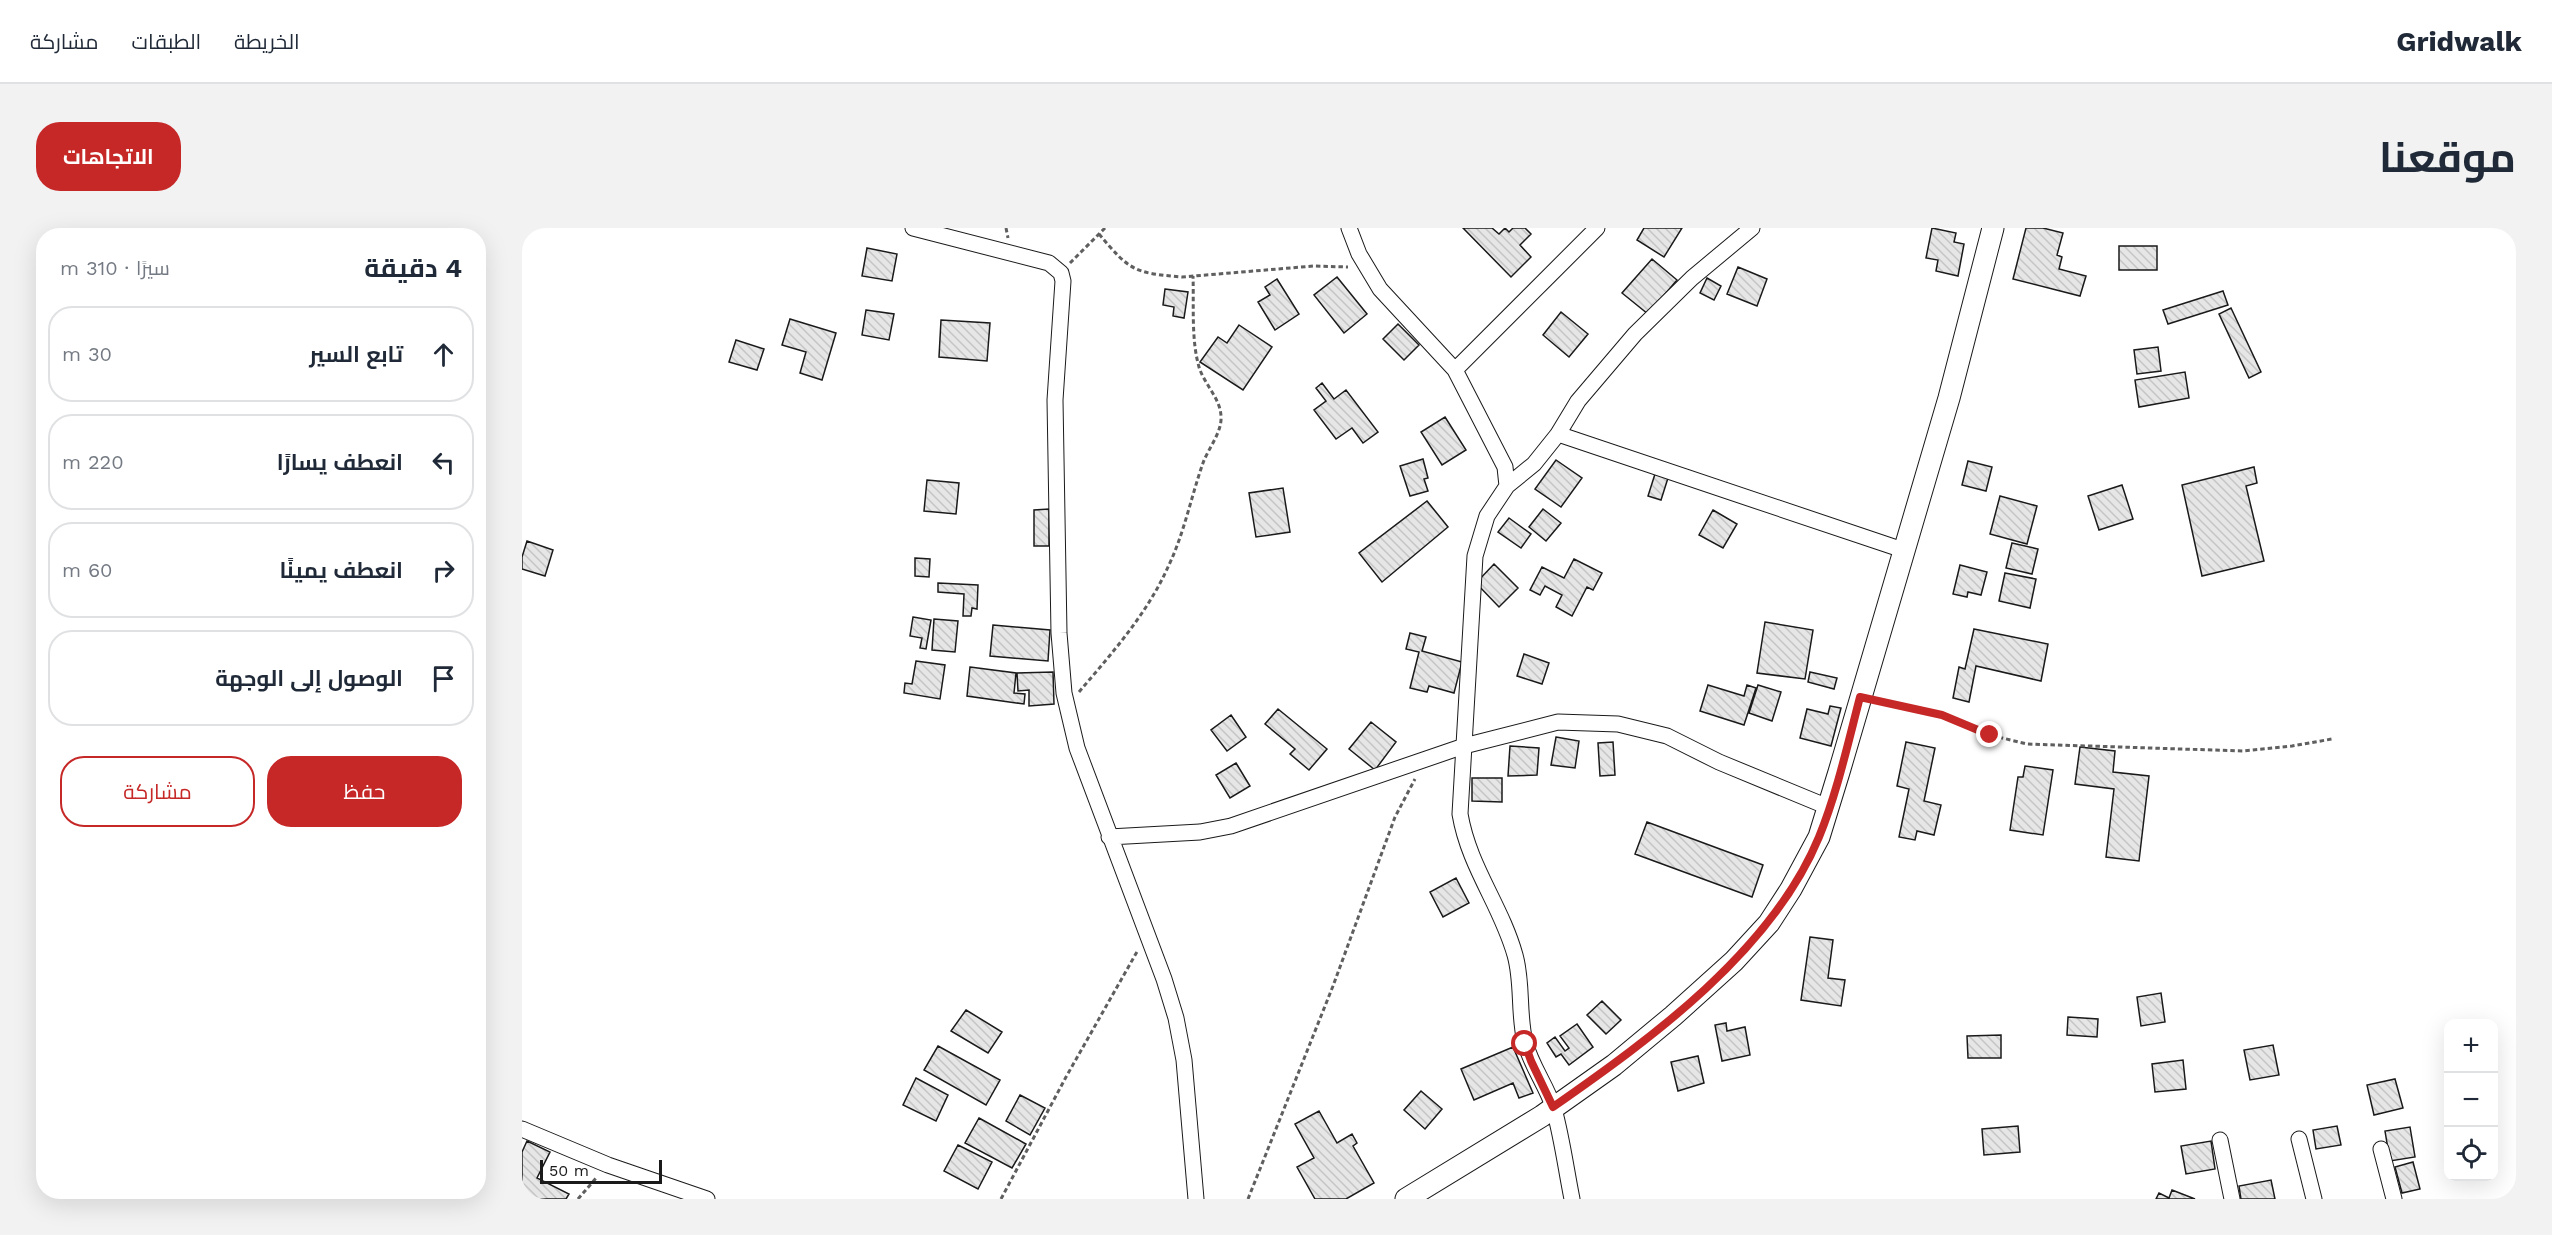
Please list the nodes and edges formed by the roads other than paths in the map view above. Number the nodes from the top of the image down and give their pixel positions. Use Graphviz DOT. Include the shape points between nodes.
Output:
graph roads {
  1 [pos="913,228"];
  2 [pos="1349,228"];
  3 [pos="1597,228"];
  4 [pos="1752,228"];
  5 [pos="1993,228"];
  6 [pos="1455,370"];
  7 [pos="1558,434"];
  8 [pos="1507,486"];
  9 [pos="1903,550"];
  10 [pos="1464,746"];
  11 [pos="1828,807"];
  12 [pos="1109,837"];
  13 [pos="1553,1107"];
  14 [pos="522,1129"];
  15 [pos="2299,1139"];
  16 [pos="2220,1140"];
  17 [pos="2381,1149"];
  18 [pos="707,1199"];
  19 [pos="1196,1199"];
  20 [pos="1406,1199"];
  21 [pos="1572,1199"];
  22 [pos="2232,1199"];
  23 [pos="2314,1199"];
  24 [pos="2394,1199"];
  1 -- 12 [label="street" via="1049,263 1061,273 1055,400 1059,633 1067,706 1077,748"];
  2 -- 6 [label="street" via="1380,290"];
  3 -- 6 [label="street"];
  4 -- 7 [label="street" via="1692,278 1635,334 1578,400"];
  5 -- 9 [label="street"];
  6 -- 8 [label="street" via="1505,467"];
  7 -- 8 [label="street" via="1534,464"];
  7 -- 9 [label="street"];
  8 -- 10 [label="street" via="1487,516 1475,556"];
  9 -- 11 [label="street"];
  10 -- 11 [label="street" via="1558,722 1618,724 1667,736"];
  10 -- 12 [label="street" via="1231,826 1200,832"];
  10 -- 13 [label="street" via="1460,814 1464,837 1516,957 1525,1044"];
  11 -- 13 [label="street" via="1819,837 1769,923 1673,1016 1614,1065"];
  12 -- 19 [label="street" via="1176,1017 1184,1060"];
  13 -- 20 [label="street"];
  13 -- 21 [label="street"];
  14 -- 18 [label="street"];
  15 -- 23 [label="street"];
  16 -- 22 [label="street"];
  17 -- 24 [label="street"];
}
